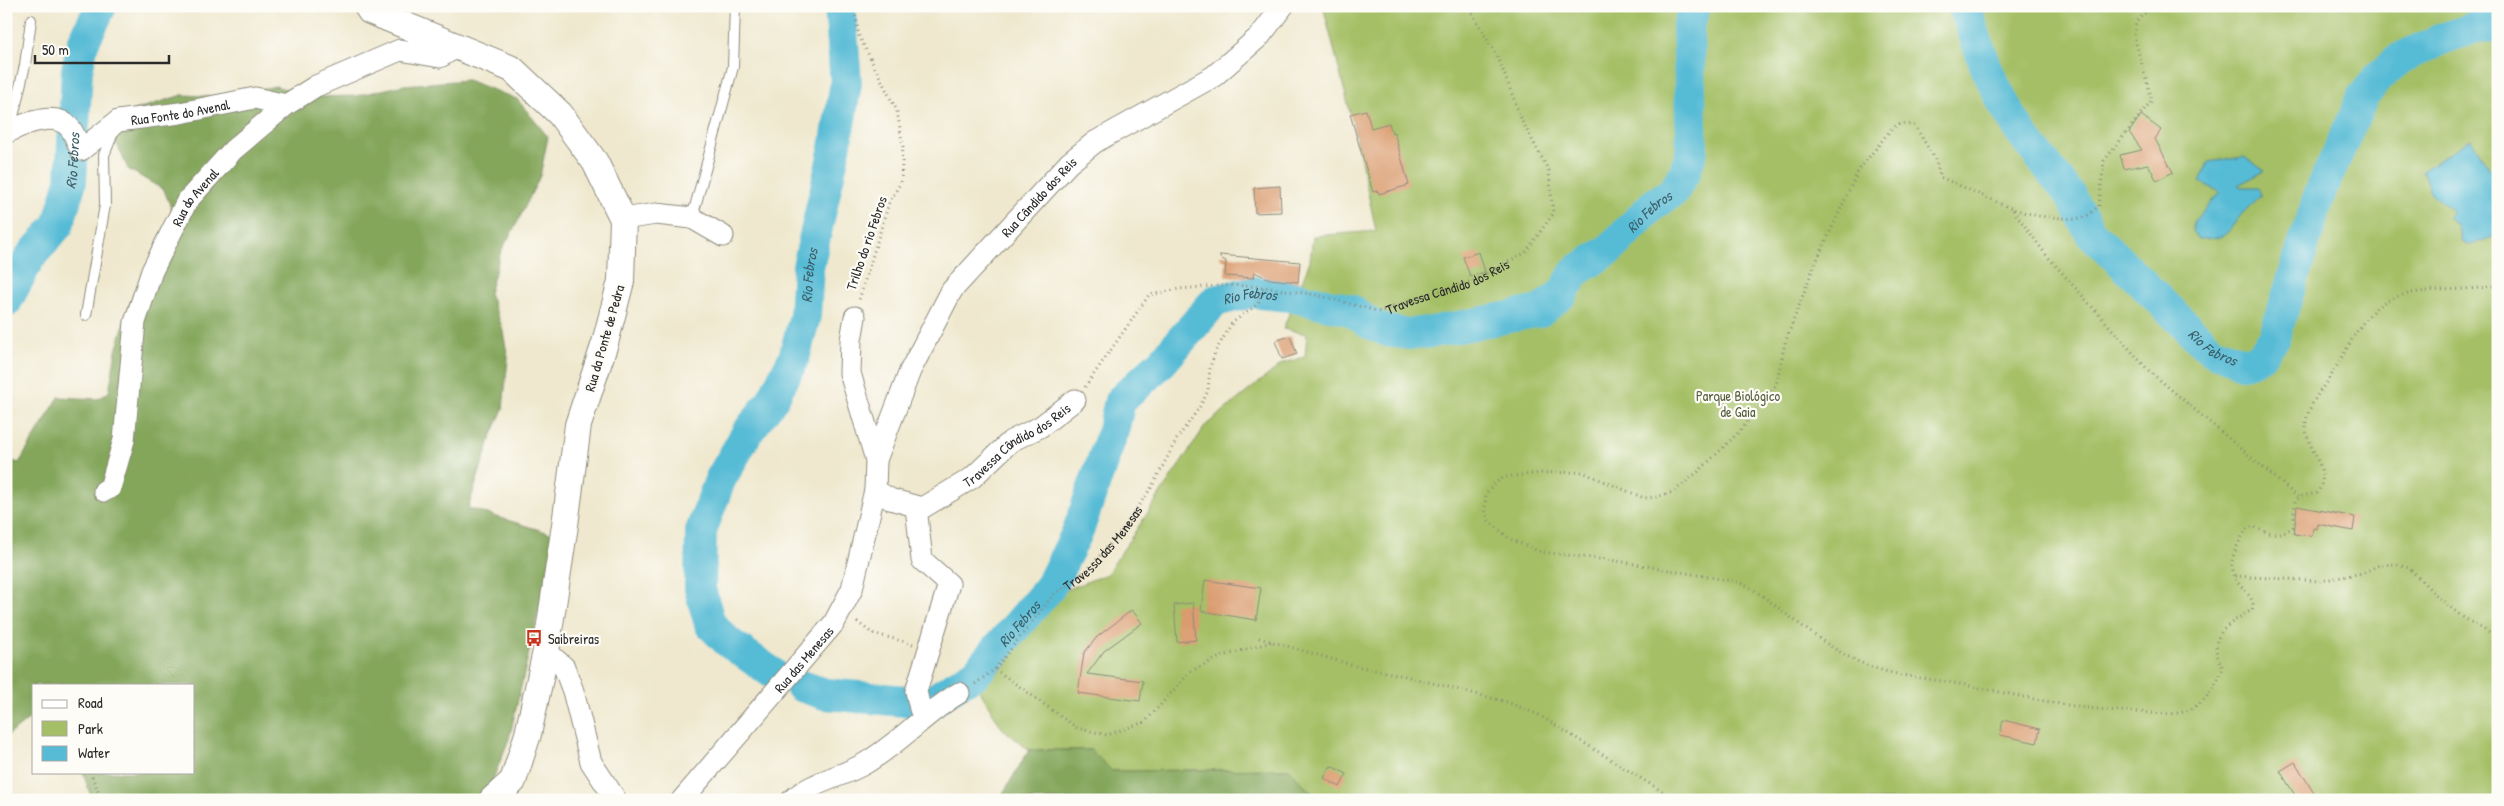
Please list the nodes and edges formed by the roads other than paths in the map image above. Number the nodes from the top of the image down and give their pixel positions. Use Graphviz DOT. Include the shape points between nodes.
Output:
graph roads {
  1 [pos="368,6"];
  2 [pos="735,6"];
  3 [pos="1283,6"];
  4 [pos="31,20"];
  5 [pos="456,48"];
  6 [pos="286,105"];
  7 [pos="118,121"];
  8 [pos="10,130"];
  9 [pos="692,218"];
  10 [pos="623,220"];
  11 [pos="723,236"];
  12 [pos="86,315"];
  13 [pos="855,317"];
  14 [pos="1075,400"];
  15 [pos="876,460"];
  16 [pos="875,490"];
  17 [pos="104,491"];
  18 [pos="916,507"];
  19 [pos="546,652"];
  20 [pos="960,693"];
  21 [pos="921,705"];
  22 [pos="492,800"];
  23 [pos="616,800"];
  24 [pos="682,800"];
  25 [pos="792,800"];
  1 -- 5 [label="street, Rua da Ponte de Pedra" via="370,11"];
  2 -- 9 [label="lane" via="733,67"];
  3 -- 15 [label="street, Rua Cândido dos Reis" via="1260,36 1214,76 1095,142 1069,163 952,290 910,371"];
  4 -- 8 [label="lane" via="25,65"];
  5 -- 6 [label="street, Rua do Avenal" via="440,57 400,50 316,86"];
  5 -- 10 [label="street, Rua da Ponte de Pedra" via="512,69 560,114 595,162"];
  6 -- 7 [label="street, Rua Fonte do Avenal" via="255,98"];
  6 -- 17 [label="street, Rua do Avenal" via="233,150 187,201 152,271 135,322 124,440 110,488"];
  7 -- 8 [label="street, Rua Fonte do Avenal" via="81,150 73,135 55,119 28,122"];
  7 -- 12 [label="lane" via="104,155 105,205"];
  9 -- 10 [label="street" via="656,214"];
  9 -- 11 [label="street"];
  10 -- 19 [label="street, Rua da Ponte de Pedra" via="621,280 605,344 578,425"];
  13 -- 15 [label="street, Rua Cândido dos Reis" via="850,373"];
  14 -- 18 [label="street, Travessa Cândido dos Reis" via="1040,427 1011,441 972,478 935,502"];
  15 -- 16 [label="street, Rua Cândido dos Reis"];
  16 -- 18 [label="street" via="890,499"];
  16 -- 24 [label="street, Rua das Menesas" via="852,589 834,623"];
  18 -- 21 [label="street" via="922,560 949,584 928,648"];
  19 -- 22 [label="street" via="528,734 513,781"];
  19 -- 23 [label="street" via="564,667 591,762"];
  20 -- 21 [label="street"];
  21 -- 25 [label="street" via="902,739 864,764 830,778"];
}
